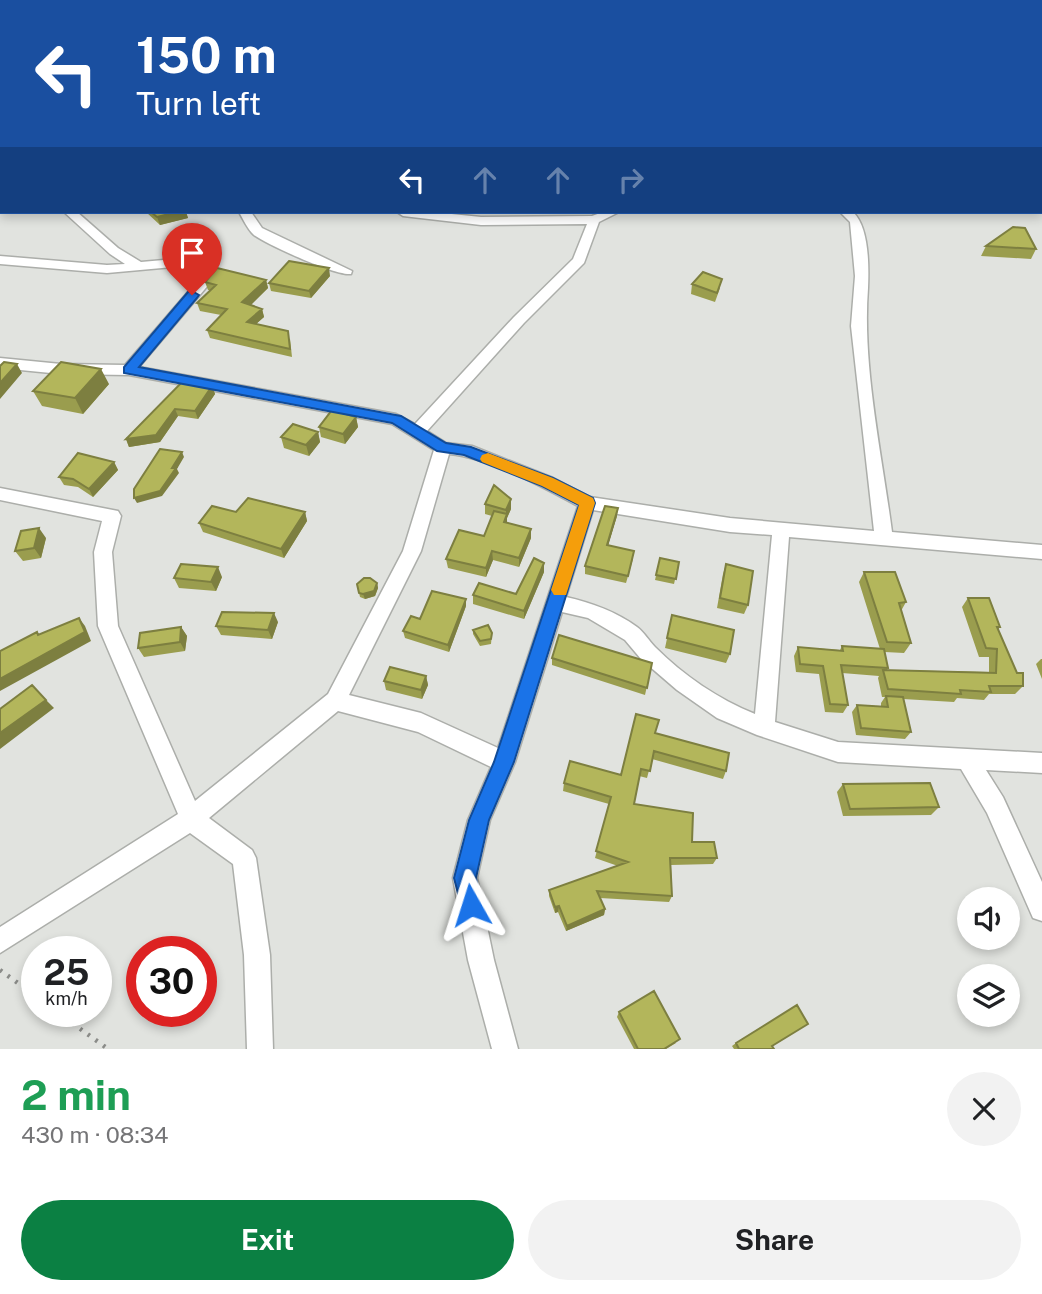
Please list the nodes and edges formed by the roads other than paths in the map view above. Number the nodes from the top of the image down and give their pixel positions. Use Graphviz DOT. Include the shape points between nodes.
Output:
graph roads {
  1 [pos="73,214"];
  2 [pos="245,214"];
  3 [pos="420,214"];
  4 [pos="608,214"];
  5 [pos="848,214"];
  6 [pos="594,220"];
  7 [pos="0,260"];
  8 [pos="138,266"];
  9 [pos="346,271"];
  10 [pos="0,363"];
  11 [pos="129,370"];
  12 [pos="417,432"];
  13 [pos="443,448"];
  14 [pos="0,494"];
  15 [pos="587,503"];
  16 [pos="781,528"];
  17 [pos="884,537"];
  18 [pos="1042,552"];
  19 [pos="556,603"];
  20 [pos="335,701"];
  21 [pos="764,728"];
  22 [pos="967,759"];
  23 [pos="504,762"];
  24 [pos="1042,763"];
  25 [pos="191,819"];
  26 [pos="1042,909"];
  27 [pos="0,942"];
  28 [pos="260,1049"];
  29 [pos="505,1049"];
  1 -- 8 [label="street"];
  2 -- 9 [label="street" via="257,231"];
  3 -- 6 [label="street" via="481,221"];
  4 -- 6 [label="street"];
  5 -- 17 [label="street" via="856,222 862,276 858,326"];
  6 -- 12 [label="street" via="579,260"];
  7 -- 8 [label="street" via="107,269"];
  8 -- 11 [label="street" via="175,263 208,276"];
  10 -- 11 [label="street"];
  11 -- 12 [label="street" via="396,419"];
  12 -- 13 [label="street"];
  13 -- 15 [label="street" via="477,455"];
  13 -- 20 [label="street" via="412,551"];
  14 -- 25 [label="street" via="112,516 103,552 108,626"];
  15 -- 16 [label="street" via="730,525"];
  15 -- 19 [label="street"];
  16 -- 17 [label="street"];
  16 -- 21 [label="street"];
  17 -- 18 [label="street"];
  19 -- 21 [label="street" via="592,611 611,621 684,684 724,711"];
  19 -- 23 [label="street"];
  20 -- 23 [label="street" via="421,723"];
  20 -- 25 [label="street"];
  21 -- 22 [label="street" via="838,752"];
  22 -- 24 [label="street"];
  22 -- 26 [label="street" via="995,805"];
  23 -- 29 [label="street" via="479,820 465,878"];
  25 -- 27 [label="street"];
  25 -- 28 [label="street" via="244,858 257,955"];
}
